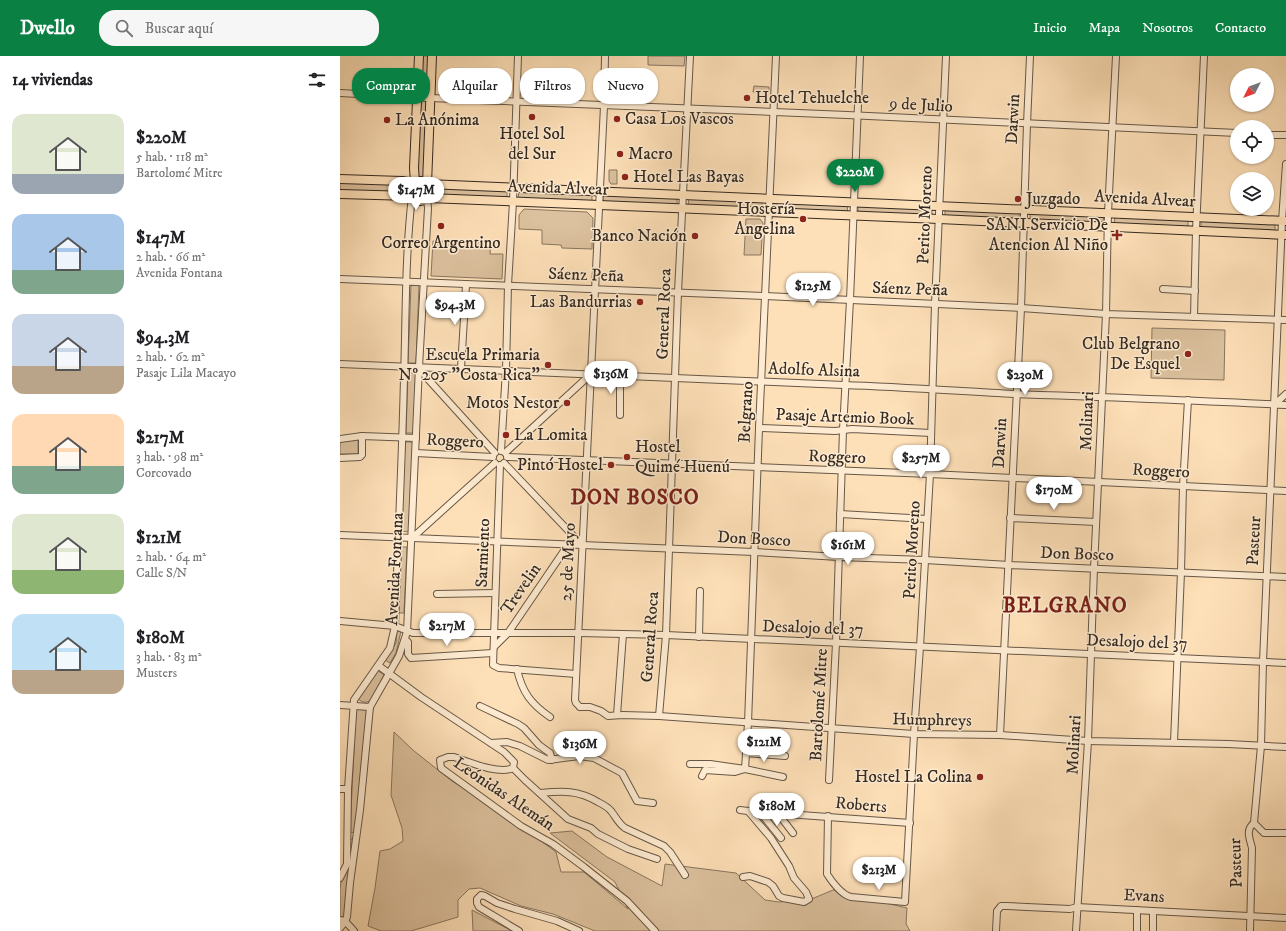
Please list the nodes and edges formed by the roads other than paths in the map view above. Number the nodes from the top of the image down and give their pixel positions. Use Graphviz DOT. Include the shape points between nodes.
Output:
graph roads {
  1 [pos="419,56"];
  2 [pos="432,56"];
  3 [pos="518,56"];
  4 [pos="605,56"];
  5 [pos="690,56"];
  6 [pos="776,56"];
  7 [pos="860,56"];
  8 [pos="946,56"];
  9 [pos="1030,56"];
  10 [pos="1116,56"];
  11 [pos="1204,56"];
  12 [pos="418,68"];
  13 [pos="340,93"];
  14 [pos="352,94"];
  15 [pos="430,98"];
  16 [pos="517,102"];
  17 [pos="417,104"];
  18 [pos="430,104"];
  19 [pos="604,106"];
  20 [pos="688,109"];
  21 [pos="773,113"];
  22 [pos="858,116"];
  23 [pos="943,120"];
  24 [pos="1026,124"];
  25 [pos="1112,128"];
  26 [pos="1200,132"];
  27 [pos="1230,133"];
  28 [pos="1274,135"];
  29 [pos="1286,136"];
  30 [pos="1286,164"];
  31 [pos="1286,177"];
  32 [pos="340,179"];
  33 [pos="414,183"];
  34 [pos="427,184"];
  35 [pos="513,189"];
  36 [pos="599,191"];
  37 [pos="340,194"];
  38 [pos="411,196"];
  39 [pos="684,196"];
  40 [pos="427,199"];
  41 [pos="769,199"];
  42 [pos="513,202"];
  43 [pos="854,203"];
  44 [pos="598,205"];
  45 [pos="940,206"];
  46 [pos="683,208"];
  47 [pos="1023,209"];
  48 [pos="769,212"];
  49 [pos="1108,213"];
  50 [pos="852,215"];
  51 [pos="1196,217"];
  52 [pos="939,219"];
  53 [pos="1284,221"];
  54 [pos="1023,222"];
  55 [pos="1108,226"];
  56 [pos="1196,230"];
  57 [pos="1284,237"];
  58 [pos="340,279"];
  59 [pos="407,281"];
  60 [pos="424,282"];
  61 [pos="466,284"];
  62 [pos="508,285"];
  63 [pos="595,289"];
  64 [pos="1163,289"];
  65 [pos="1195,291"];
  66 [pos="678,292"];
  67 [pos="766,296"];
  68 [pos="850,300"];
  69 [pos="935,304"];
  70 [pos="1021,308"];
  71 [pos="1106,314"];
  72 [pos="1194,317"];
  73 [pos="1278,320"];
  74 [pos="1286,320"];
  75 [pos="340,364"];
  76 [pos="404,366"];
  77 [pos="419,367"];
  78 [pos="461,368"];
  79 [pos="506,370"];
  80 [pos="591,374"];
  81 [pos="620,375"];
  82 [pos="676,377"];
  83 [pos="761,382"];
  84 [pos="845,385"];
  85 [pos="932,390"];
  86 [pos="1016,394"];
  87 [pos="1286,394"];
  88 [pos="1102,396"];
  89 [pos="1188,400"];
  90 [pos="1274,404"];
  91 [pos="1286,405"];
  92 [pos="620,415"];
  93 [pos="759,428"];
  94 [pos="843,430"];
  95 [pos="931,433"];
  96 [pos="362,436"];
  97 [pos="403,438"];
  98 [pos="416,438"];
  99 [pos="340,440"];
  100 [pos="416,453"];
  101 [pos="340,458"];
  102 [pos="500,458"];
  103 [pos="587,460"];
  104 [pos="672,464"];
  105 [pos="757,468"];
  106 [pos="841,472"];
  107 [pos="930,474"];
  108 [pos="1012,478"];
  109 [pos="1099,482"];
  110 [pos="1183,486"];
  111 [pos="1271,490"];
  112 [pos="1286,491"];
  113 [pos="840,514"];
  114 [pos="927,518"];
  115 [pos="1010,518"];
  116 [pos="1096,522"];
  117 [pos="340,535"];
  118 [pos="398,537"];
  119 [pos="411,539"];
  120 [pos="497,542"];
  121 [pos="568,545"];
  122 [pos="582,545"];
  123 [pos="669,549"];
  124 [pos="754,552"];
  125 [pos="839,557"];
  126 [pos="925,560"];
  127 [pos="1009,565"];
  128 [pos="1094,568"];
  129 [pos="1181,572"];
  130 [pos="1266,576"];
  131 [pos="1286,577"];
  132 [pos="700,592"];
  133 [pos="495,593"];
  134 [pos="437,594"];
  135 [pos="340,621"];
  136 [pos="395,626"];
  137 [pos="407,632"];
  138 [pos="508,633"];
  139 [pos="579,633"];
  140 [pos="495,634"];
  141 [pos="623,634"];
  142 [pos="666,635"];
  143 [pos="699,637"];
  144 [pos="405,639"];
  145 [pos="750,640"];
  146 [pos="836,643"];
  147 [pos="920,647"];
  148 [pos="494,650"];
  149 [pos="1004,650"];
  150 [pos="1092,654"];
  151 [pos="1177,658"];
  152 [pos="1263,662"];
  153 [pos="1286,663"];
  154 [pos="379,666"];
  155 [pos="517,669"];
  156 [pos="389,673"];
  157 [pos="576,674"];
  158 [pos="340,705"];
  159 [pos="353,706"];
  160 [pos="480,706"];
  161 [pos="370,707"];
  162 [pos="580,710"];
  163 [pos="617,715"];
  164 [pos="659,716"];
  165 [pos="550,717"];
  166 [pos="748,723"];
  167 [pos="831,729"];
  168 [pos="914,734"];
  169 [pos="1000,735"];
  170 [pos="1088,740"];
  171 [pos="1174,742"];
  172 [pos="491,744"];
  173 [pos="1261,746"];
  174 [pos="1286,747"];
  175 [pos="746,753"];
  176 [pos="785,756"];
  177 [pos="552,760"];
  178 [pos="690,764"];
  179 [pos="513,768"];
  180 [pos="745,769"];
  181 [pos="702,776"];
  182 [pos="783,777"];
  183 [pos="829,780"];
  184 [pos="340,789"];
  185 [pos="348,789"];
  186 [pos="540,793"];
  187 [pos="653,803"];
  188 [pos="740,810"];
  189 [pos="748,811"];
  190 [pos="760,812"];
  191 [pos="780,812"];
  192 [pos="828,816"];
  193 [pos="1254,823"];
  194 [pos="910,824"];
  195 [pos="793,833"];
  196 [pos="1286,833"];
  197 [pos="347,835"];
  198 [pos="357,838"];
  199 [pos="781,838"];
  200 [pos="657,859"];
  201 [pos="685,875"];
  202 [pos="743,877"];
  203 [pos="340,878"];
  204 [pos="1077,907"];
  205 [pos="1137,910"];
  206 [pos="1153,911"];
  207 [pos="1251,916"];
  208 [pos="1286,918"];
  209 [pos="343,921"];
  210 [pos="340,928"];
  211 [pos="354,931"];
  212 [pos="519,931"];
  213 [pos="579,931"];
  214 [pos="655,931"];
  215 [pos="996,931"];
  216 [pos="1076,931"];
  217 [pos="1137,931"];
  218 [pos="1154,931"];
  219 [pos="1250,931"];
  1 -- 12 [label="main road"];
  2 -- 15 [label="main road"];
  3 -- 16 [label="street, Sarmiento"];
  4 -- 19 [label="street, 25 de Mayo"];
  5 -- 20 [label="street, General Roca"];
  6 -- 21 [label="street, Belgrano"];
  7 -- 22 [label="street, Bartolomé Mitre"];
  8 -- 23 [label="street, Perito Moreno"];
  9 -- 24 [label="street, Darwin"];
  10 -- 25 [label="street, Molinari"];
  11 -- 26 [label="street"];
  13 -- 14 [label="street, 9 de Julio"];
  15 -- 16 [label="street, 9 de Julio"];
  16 -- 19 [label="street, 9 de Julio"];
  16 -- 35 [label="street, Sarmiento"];
  17 -- 33 [label="main road"];
  18 -- 34 [label="main road"];
  19 -- 20 [label="street, 9 de Julio"];
  19 -- 36 [label="street, 25 de Mayo"];
  20 -- 21 [label="street, 9 de Julio"];
  20 -- 39 [label="street, General Roca"];
  21 -- 22 [label="street, 9 de Julio"];
  21 -- 41 [label="street, Belgrano"];
  22 -- 23 [label="street, 9 de Julio"];
  22 -- 43 [label="street, Bartolomé Mitre"];
  23 -- 24 [label="street, 9 de Julio"];
  23 -- 45 [label="street, Perito Moreno"];
  24 -- 25 [label="street, 9 de Julio"];
  24 -- 47 [label="street, Darwin"];
  25 -- 26 [label="street, 9 de Julio"];
  25 -- 49 [label="street, Molinari"];
  26 -- 27 [label="street, 9 de Julio"];
  26 -- 51 [label="street"];
  28 -- 29 [label="street"];
  30 -- 31 [label="street, Pasteur"];
  31 -- 53 [label="street, Pasteur"];
  32 -- 33 [label="main road"];
  33 -- 34 [label="main road" via="422,181"];
  33 -- 38 [label="main road" via="410,190"];
  34 -- 35 [label="main road, Avenida Alvear"];
  34 -- 40 [label="main road" via="430,190"];
  35 -- 36 [label="main road, Avenida Alvear"];
  35 -- 42 [label="street, Sarmiento"];
  36 -- 39 [label="main road, Avenida Alvear"];
  36 -- 44 [label="street, 25 de Mayo"];
  37 -- 38 [label="main road"];
  38 -- 40 [label="main road" via="420,202"];
  38 -- 59 [label="street, Avenida Fontana"];
  39 -- 41 [label="main road, Avenida Alvear"];
  39 -- 46 [label="street, General Roca"];
  40 -- 42 [label="main road, Avenida Alvear"];
  40 -- 60 [label="street, Avenida Fontana"];
  41 -- 43 [label="main road, Avenida Alvear"];
  41 -- 48 [label="street, Belgrano"];
  42 -- 44 [label="main road, Avenida Alvear"];
  42 -- 62 [label="street, Sarmiento"];
  43 -- 45 [label="main road, Avenida Alvear"];
  43 -- 50 [label="street, Bartolomé Mitre"];
  44 -- 46 [label="main road, Avenida Alvear"];
  44 -- 63 [label="street, 25 de Mayo"];
  45 -- 47 [label="main road, Avenida Alvear"];
  45 -- 52 [label="street, Perito Moreno"];
  46 -- 48 [label="main road, Avenida Alvear"];
  46 -- 66 [label="street, General Roca"];
  47 -- 49 [label="main road, Avenida Alvear"];
  47 -- 54 [label="street, Darwin"];
  48 -- 50 [label="main road, Avenida Alvear"];
  48 -- 67 [label="street, Belgrano"];
  49 -- 51 [label="main road, Avenida Alvear"];
  49 -- 55 [label="street, Molinari"];
  50 -- 52 [label="main road, Avenida Alvear"];
  50 -- 68 [label="street, Bartolomé Mitre"];
  51 -- 53 [label="main road, Avenida Alvear"];
  51 -- 56 [label="street"];
  52 -- 54 [label="main road, Avenida Alvear"];
  52 -- 69 [label="street, Perito Moreno"];
  53 -- 57 [label="street, Pasteur"];
  54 -- 55 [label="main road, Avenida Alvear"];
  54 -- 70 [label="street, Darwin"];
  55 -- 56 [label="main road, Avenida Alvear"];
  55 -- 71 [label="street, Molinari"];
  56 -- 57 [label="main road, Avenida Alvear"];
  56 -- 65 [label="street"];
  57 -- 73 [label="street, Pasteur"];
  58 -- 59 [label="street, Sáenz Peña"];
  59 -- 60 [label="street, Sáenz Peña"];
  59 -- 76 [label="street, Avenida Fontana"];
  60 -- 61 [label="street, Sáenz Peña"];
  60 -- 77 [label="street, Avenida Fontana"];
  61 -- 62 [label="street, Sáenz Peña"];
  61 -- 78 [label="street"];
  62 -- 63 [label="street, Sáenz Peña"];
  62 -- 79 [label="street, Sarmiento"];
  63 -- 66 [label="street, Sáenz Peña"];
  63 -- 80 [label="street, 25 de Mayo"];
  64 -- 65 [label="street"];
  65 -- 72 [label="street"];
  66 -- 67 [label="street, Sáenz Peña"];
  66 -- 82 [label="street, General Roca"];
  67 -- 68 [label="street, Sáenz Peña"];
  67 -- 83 [label="street, Belgrano"];
  68 -- 69 [label="street, Sáenz Peña"];
  68 -- 84 [label="street, Bartolomé Mitre"];
  69 -- 70 [label="street, Sáenz Peña"];
  69 -- 85 [label="street, Perito Moreno"];
  70 -- 71 [label="street, Sáenz Peña"];
  70 -- 86 [label="street, Darwin"];
  71 -- 72 [label="street, Sáenz Peña"];
  71 -- 88 [label="street, Molinari"];
  72 -- 73 [label="street, Sáenz Peña"];
  73 -- 74 [label="street, Sáenz Peña"];
  73 -- 90 [label="street, Pasteur"];
  75 -- 76 [label="street, Adolfo Alsina"];
  76 -- 77 [label="street, Adolfo Alsina"];
  76 -- 97 [label="street, Avenida Fontana"];
  77 -- 78 [label="street, Adolfo Alsina"];
  77 -- 98 [label="street, Avenida Fontana"];
  77 -- 102 [label="street"];
  78 -- 79 [label="street, Adolfo Alsina"];
  79 -- 80 [label="street, Adolfo Alsina"];
  79 -- 102 [label="street, Sarmiento"];
  80 -- 81 [label="street, Adolfo Alsina"];
  80 -- 102 [label="street"];
  80 -- 103 [label="street, 25 de Mayo"];
  81 -- 82 [label="street, Adolfo Alsina"];
  81 -- 92 [label="street"];
  82 -- 83 [label="street, Adolfo Alsina"];
  82 -- 104 [label="street, General Roca"];
  83 -- 84 [label="street, Adolfo Alsina"];
  83 -- 93 [label="street, Belgrano"];
  84 -- 85 [label="street, Adolfo Alsina"];
  84 -- 94 [label="street, Bartolomé Mitre"];
  85 -- 86 [label="street, Adolfo Alsina"];
  85 -- 95 [label="street, Perito Moreno"];
  86 -- 88 [label="street, Adolfo Alsina"];
  86 -- 108 [label="street, Darwin"];
  87 -- 90 [label="street"];
  88 -- 89 [label="street, Adolfo Alsina"];
  88 -- 109 [label="street, Molinari"];
  89 -- 90 [label="street, Adolfo Alsina"];
  89 -- 110 [label="street"];
  90 -- 91 [label="street, Adolfo Alsina"];
  90 -- 111 [label="street, Pasteur"];
  93 -- 94 [label="street, Pasaje Artemio Book"];
  93 -- 105 [label="street, Belgrano"];
  94 -- 95 [label="street, Pasaje Artemio Book"];
  94 -- 106 [label="street, Bartolomé Mitre"];
  95 -- 107 [label="street, Perito Moreno"];
  96 -- 97 [label="street, Roggero"];
  96 -- 99 [label="street, Roggero"];
  96 -- 101 [label="street" via="362,455"];
  97 -- 98 [label="street, Roggero"];
  97 -- 118 [label="street, Avenida Fontana"];
  98 -- 100 [label="street, Avenida Fontana"];
  100 -- 102 [label="street, Roggero"];
  100 -- 119 [label="street, Avenida Fontana"];
  102 -- 103 [label="street, Roggero"];
  102 -- 119 [label="street"];
  102 -- 120 [label="street, Sarmiento"];
  102 -- 122 [label="street"];
  103 -- 104 [label="street, Roggero"];
  103 -- 122 [label="street, 25 de Mayo"];
  104 -- 105 [label="street, Roggero"];
  104 -- 123 [label="street, General Roca"];
  105 -- 106 [label="street, Roggero"];
  105 -- 124 [label="street, Belgrano"];
  106 -- 107 [label="street, Roggero"];
  106 -- 113 [label="street, Bartolomé Mitre"];
  107 -- 108 [label="street, Roggero"];
  107 -- 114 [label="street, Perito Moreno"];
  108 -- 109 [label="street, Roggero"];
  108 -- 115 [label="street, Darwin"];
  109 -- 110 [label="street, Roggero"];
  109 -- 116 [label="street, Molinari"];
  110 -- 111 [label="street, Roggero"];
  110 -- 129 [label="street"];
  111 -- 112 [label="street, Roggero"];
  111 -- 130 [label="street, Pasteur"];
  113 -- 114 [label="street"];
  113 -- 125 [label="street, Bartolomé Mitre"];
  114 -- 126 [label="street, Perito Moreno"];
  115 -- 116 [label="street"];
  115 -- 127 [label="street, Darwin"];
  116 -- 128 [label="street, Molinari"];
  117 -- 118 [label="street, Don Bosco"];
  118 -- 119 [label="street, Don Bosco"];
  118 -- 136 [label="street, Avenida Fontana"];
  119 -- 120 [label="street, Don Bosco"];
  119 -- 137 [label="street, Avenida Fontana"];
  120 -- 121 [label="street, Don Bosco"];
  120 -- 133 [label="street, Sarmiento"];
  121 -- 122 [label="street, Don Bosco"];
  121 -- 138 [label="street, Trevelin"];
  122 -- 123 [label="street, Don Bosco"];
  122 -- 139 [label="street, 25 de Mayo"];
  123 -- 124 [label="street, Don Bosco"];
  123 -- 142 [label="street, General Roca"];
  124 -- 125 [label="street, Don Bosco"];
  124 -- 145 [label="street, Belgrano"];
  125 -- 126 [label="street, Don Bosco"];
  125 -- 146 [label="street, Bartolomé Mitre"];
  126 -- 127 [label="street, Don Bosco"];
  126 -- 147 [label="street, Perito Moreno"];
  127 -- 128 [label="street, Don Bosco"];
  127 -- 149 [label="street, Darwin"];
  128 -- 129 [label="street, Don Bosco"];
  128 -- 150 [label="street, Molinari"];
  129 -- 130 [label="street, Don Bosco"];
  129 -- 151 [label="street"];
  130 -- 131 [label="street, Don Bosco"];
  130 -- 152 [label="street, Pasteur"];
  132 -- 143 [label="street"];
  133 -- 134 [label="street"];
  133 -- 140 [label="street, Sarmiento"];
  135 -- 136 [label="street, Desalojo del 37"];
  136 -- 137 [label="street, Desalojo del 37"];
  136 -- 154 [label="street, Avenida Fontana" via="390,648"];
  137 -- 140 [label="street, Desalojo del 37"];
  137 -- 144 [label="street, Avenida Fontana"];
  138 -- 139 [label="street, Desalojo del 37"];
  138 -- 140 [label="street, Desalojo del 37"];
  138 -- 148 [label="street, Trevelin"];
  139 -- 141 [label="street, Desalojo del 37"];
  139 -- 157 [label="street, 25 de Mayo"];
  140 -- 148 [label="street, Sarmiento"];
  141 -- 142 [label="street, Desalojo del 37"];
  141 -- 163 [label="street"];
  142 -- 143 [label="street, Desalojo del 37"];
  142 -- 164 [label="street, General Roca"];
  143 -- 145 [label="street, Desalojo del 37"];
  144 -- 148 [label="street" via="408,642 408,654 412,658"];
  144 -- 156 [label="street, Avenida Fontana"];
  145 -- 146 [label="street, Desalojo del 37"];
  145 -- 166 [label="street, Belgrano"];
  146 -- 147 [label="street, Desalojo del 37"];
  146 -- 167 [label="street, Bartolomé Mitre"];
  147 -- 149 [label="street, Desalojo del 37"];
  147 -- 168 [label="street, Perito Moreno"];
  148 -- 155 [label="street, Sarmiento" via="493,665 498,668"];
  149 -- 150 [label="street, Desalojo del 37"];
  149 -- 169 [label="street, Darwin"];
  150 -- 151 [label="street, Desalojo del 37"];
  150 -- 170 [label="street, Molinari"];
  151 -- 152 [label="street, Desalojo del 37"];
  151 -- 171 [label="street"];
  152 -- 153 [label="street, Desalojo del 37"];
  152 -- 173 [label="street, Pasteur"];
  154 -- 156 [label="street, Leónidas Alemán"];
  154 -- 159 [label="street, Avenida Fontana" via="355,696"];
  155 -- 157 [label="street"];
  155 -- 165 [label="street" via="523,690 539,710"];
  156 -- 161 [label="street, Avenida Fontana"];
  156 -- 172 [label="street, Leónidas Alemán"];
  157 -- 162 [label="street, 25 de Mayo" via="575,700"];
  158 -- 159 [label="street"];
  159 -- 161 [label="street"];
  159 -- 185 [label="street, Avenida Fontana"];
  160 -- 177 [label="street" via="524,728 550,753"];
  161 -- 198 [label="street, Avenida Fontana"];
  162 -- 163 [label="street, Humphreys" via="590,707 608,716"];
  163 -- 164 [label="street, Humphreys"];
  164 -- 166 [label="street, Humphreys"];
  166 -- 167 [label="street, Humphreys"];
  166 -- 175 [label="street, Belgrano"];
  167 -- 168 [label="street, Humphreys"];
  167 -- 183 [label="street, Bartolomé Mitre"];
  168 -- 169 [label="street, Humphreys"];
  168 -- 194 [label="street, Perito Moreno"];
  169 -- 170 [label="street, Humphreys"];
  170 -- 171 [label="street, Humphreys"];
  170 -- 204 [label="street, Molinari"];
  171 -- 173 [label="street, Humphreys"];
  172 -- 177 [label="street" via="507,742 543,759"];
  172 -- 179 [label="street, Leónidas Alemán" via="514,762"];
  173 -- 174 [label="street, Humphreys"];
  173 -- 193 [label="street, Pasteur"];
  175 -- 176 [label="street"];
  175 -- 180 [label="street, Belgrano"];
  177 -- 187 [label="street" via="579,756 594,758 622,773 637,800"];
  178 -- 180 [label="street"];
  179 -- 186 [label="street"];
  179 -- 214 [label="street, Leónidas Alemán" via="505,771 454,756 440,760 441,768 521,826 553,844 627,901"];
  180 -- 181 [label="street" via="735,772 705,770"];
  180 -- 182 [label="street"];
  184 -- 185 [label="street"];
  185 -- 197 [label="street, Avenida Fontana"];
  186 -- 200 [label="street" via="568,819 591,828 628,849"];
  186 -- 201 [label="street" via="579,792 589,796 612,811 625,828 664,846"];
  188 -- 189 [label="street, Roberts"];
  189 -- 190 [label="street, Roberts"];
  189 -- 202 [label="street" via="771,838 794,878 809,896 804,902 783,898 768,882 750,876"];
  190 -- 191 [label="street, Roberts" via="768,809"];
  190 -- 199 [label="street"];
  191 -- 192 [label="street, Roberts"];
  191 -- 195 [label="street"];
  192 -- 194 [label="street, Roberts"];
  192 -- 194 [label="street, Perito Moreno" via="827,874 846,896 852,898 905,902"];
  193 -- 196 [label="street" via="1264,833"];
  193 -- 207 [label="street, Pasteur" via="1249,828 1248,835 1252,848"];
  197 -- 198 [label="street"];
  197 -- 203 [label="street, Avenida Fontana" via="346,864"];
  198 -- 209 [label="street, Avenida Fontana" via="347,917"];
  204 -- 205 [label="street, Evans"];
  204 -- 215 [label="street, Evans" via="1070,909 1000,906 997,911"];
  204 -- 216 [label="street, Molinari"];
  205 -- 206 [label="street, Evans"];
  205 -- 217 [label="street"];
  206 -- 207 [label="street, Evans"];
  206 -- 218 [label="street"];
  207 -- 208 [label="street, Evans"];
  207 -- 219 [label="street, Pasteur"];
  209 -- 210 [label="street, Avenida Fontana"];
  209 -- 211 [label="street"];
  212 -- 213 [label="street" via="480,907 477,903 481,895"];
}
